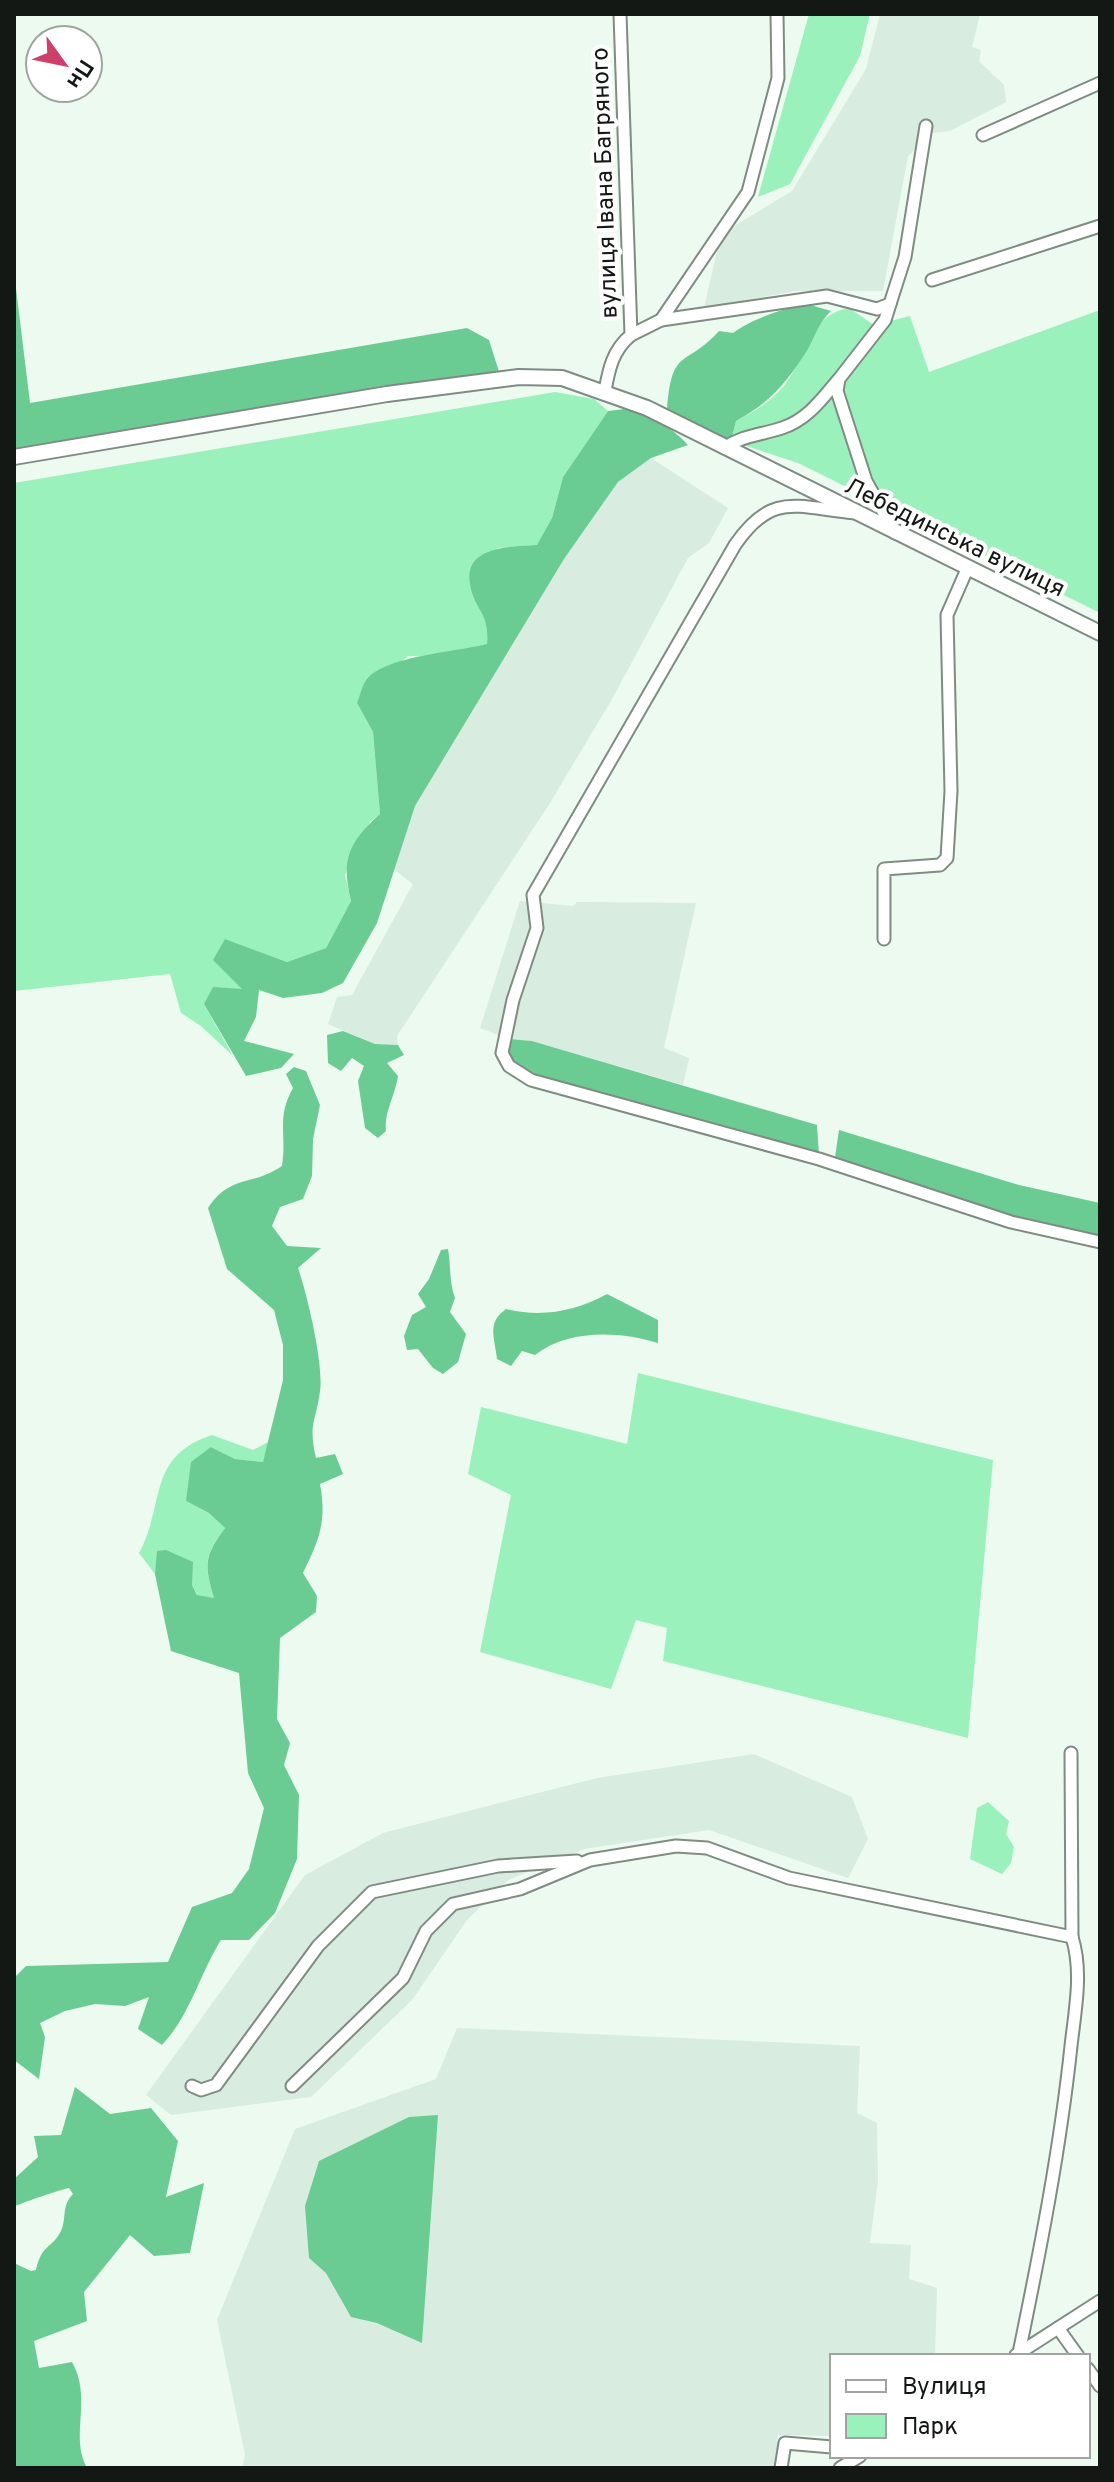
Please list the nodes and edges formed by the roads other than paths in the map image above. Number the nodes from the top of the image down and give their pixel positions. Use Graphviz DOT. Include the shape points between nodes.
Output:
graph roads {
  1 [pos="620,14"];
  2 [pos="777,14"];
  3 [pos="1100,83"];
  4 [pos="926,126"];
  5 [pos="983,135"];
  6 [pos="1100,226"];
  7 [pos="932,280"];
  8 [pos="890,304"];
  9 [pos="661,320"];
  10 [pos="631,335"];
  11 [pos="839,379"];
  12 [pos="605,391"];
  13 [pos="724,448"];
  14 [pos="14,457"];
  15 [pos="856,513"];
  16 [pos="895,533"];
  17 [pos="968,567"];
  18 [pos="1100,633"];
  19 [pos="884,939"];
  20 [pos="1100,1242"];
  21 [pos="1071,1753"];
  22 [pos="590,1860"];
  23 [pos="1072,1937"];
  24 [pos="192,2086"];
  25 [pos="292,2086"];
  26 [pos="1100,2301"];
  27 [pos="1058,2328"];
  28 [pos="1017,2354"];
  29 [pos="1077,2354"];
  30 [pos="830,2447"];
  31 [pos="781,2468"];
  1 -- 10 [label="street, вулиця Івана Багряного"];
  2 -- 9 [label="street" via="778,78 748,192"];
  3 -- 5 [label="street"];
  4 -- 8 [label="street" via="905,257"];
  6 -- 7 [label="street"];
  8 -- 9 [label="street" via="877,309 827,296"];
  8 -- 11 [label="street" via="885,320"];
  9 -- 10 [label="street"];
  10 -- 12 [label="street, вулиця Івана Багряного" via="613,358"];
  11 -- 13 [label="street" via="809,414 785,428 741,437"];
  11 -- 16 [label="street" via="837,391 866,481"];
  12 -- 13 [label="street, Лебединська вулиця"];
  12 -- 14 [label="street, Лебединська вулиця" via="562,378 501,378"];
  13 -- 15 [label="street, Лебединська вулиця"];
  15 -- 16 [label="street, Лебединська вулиця"];
  15 -- 20 [label="street" via="767,509 735,545 533,895 537,928 502,1053 509,1066 531,1080 819,1159 1011,1222"];
  16 -- 17 [label="street, Лебединська вулиця"];
  17 -- 18 [label="street, Лебединська вулиця"];
  17 -- 19 [label="street" via="947,615 947,858 940,865 884,869"];
  21 -- 23 [label="street"];
  22 -- 23 [label="street" via="676,1846 707,1848 789,1878"];
  22 -- 24 [label="street" via="498,1866 372,1892 318,1946 216,2085 201,2090"];
  22 -- 25 [label="street" via="520,1889 453,1904 426,1931 403,1978"];
  23 -- 28 [label="street" via="1079,1959 1061,2136"];
  26 -- 27 [label="street"];
  27 -- 28 [label="street"];
  27 -- 29 [label="street"];
  30 -- 31 [label="street" via="785,2443"];
}
